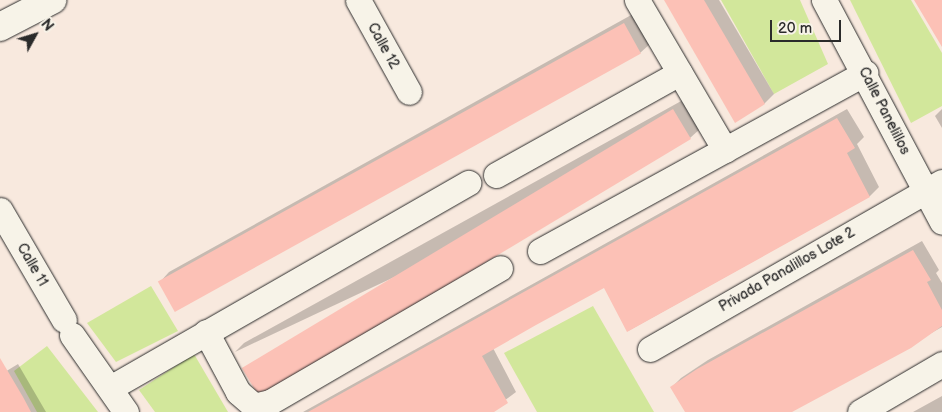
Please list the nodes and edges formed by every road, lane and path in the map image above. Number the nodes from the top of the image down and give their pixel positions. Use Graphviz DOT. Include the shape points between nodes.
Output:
graph roads {
  1 [pos="52,0"];
  2 [pos="358,0"];
  3 [pos="637,0"];
  4 [pos="824,0"];
  5 [pos="0,28"];
  6 [pos="679,73"];
  7 [pos="866,73"];
  8 [pos="409,92"];
  9 [pos="725,150"];
  10 [pos="496,175"];
  11 [pos="468,183"];
  12 [pos="933,187"];
  13 [pos="0,210"];
  14 [pos="942,222"];
  15 [pos="540,251"];
  16 [pos="500,268"];
  17 [pos="206,332"];
  18 [pos="650,349"];
  19 [pos="942,364"];
  20 [pos="110,388"];
  21 [pos="126,412"];
  22 [pos="860,412"];
  1 -- 5 [label="main road"];
  2 -- 8 [label="street, Calle 12"];
  3 -- 6 [label="street"];
  4 -- 7 [label="street, Calle Panelillos"];
  6 -- 9 [label="street"];
  6 -- 10 [label="street"];
  7 -- 9 [label="street"];
  7 -- 12 [label="street, Calle Panelillos"];
  9 -- 15 [label="street"];
  11 -- 17 [label="street"];
  12 -- 14 [label="street, Calle Panelillos"];
  12 -- 18 [label="street, Privada Panalillos Lote 2"];
  13 -- 20 [label="street, Calle 11" via="68,328"];
  16 -- 17 [label="street" via="270,402 254,406 238,392"];
  17 -- 20 [label="street"];
  19 -- 22 [label="street"];
  20 -- 21 [label="street, Calle 11"];
}
